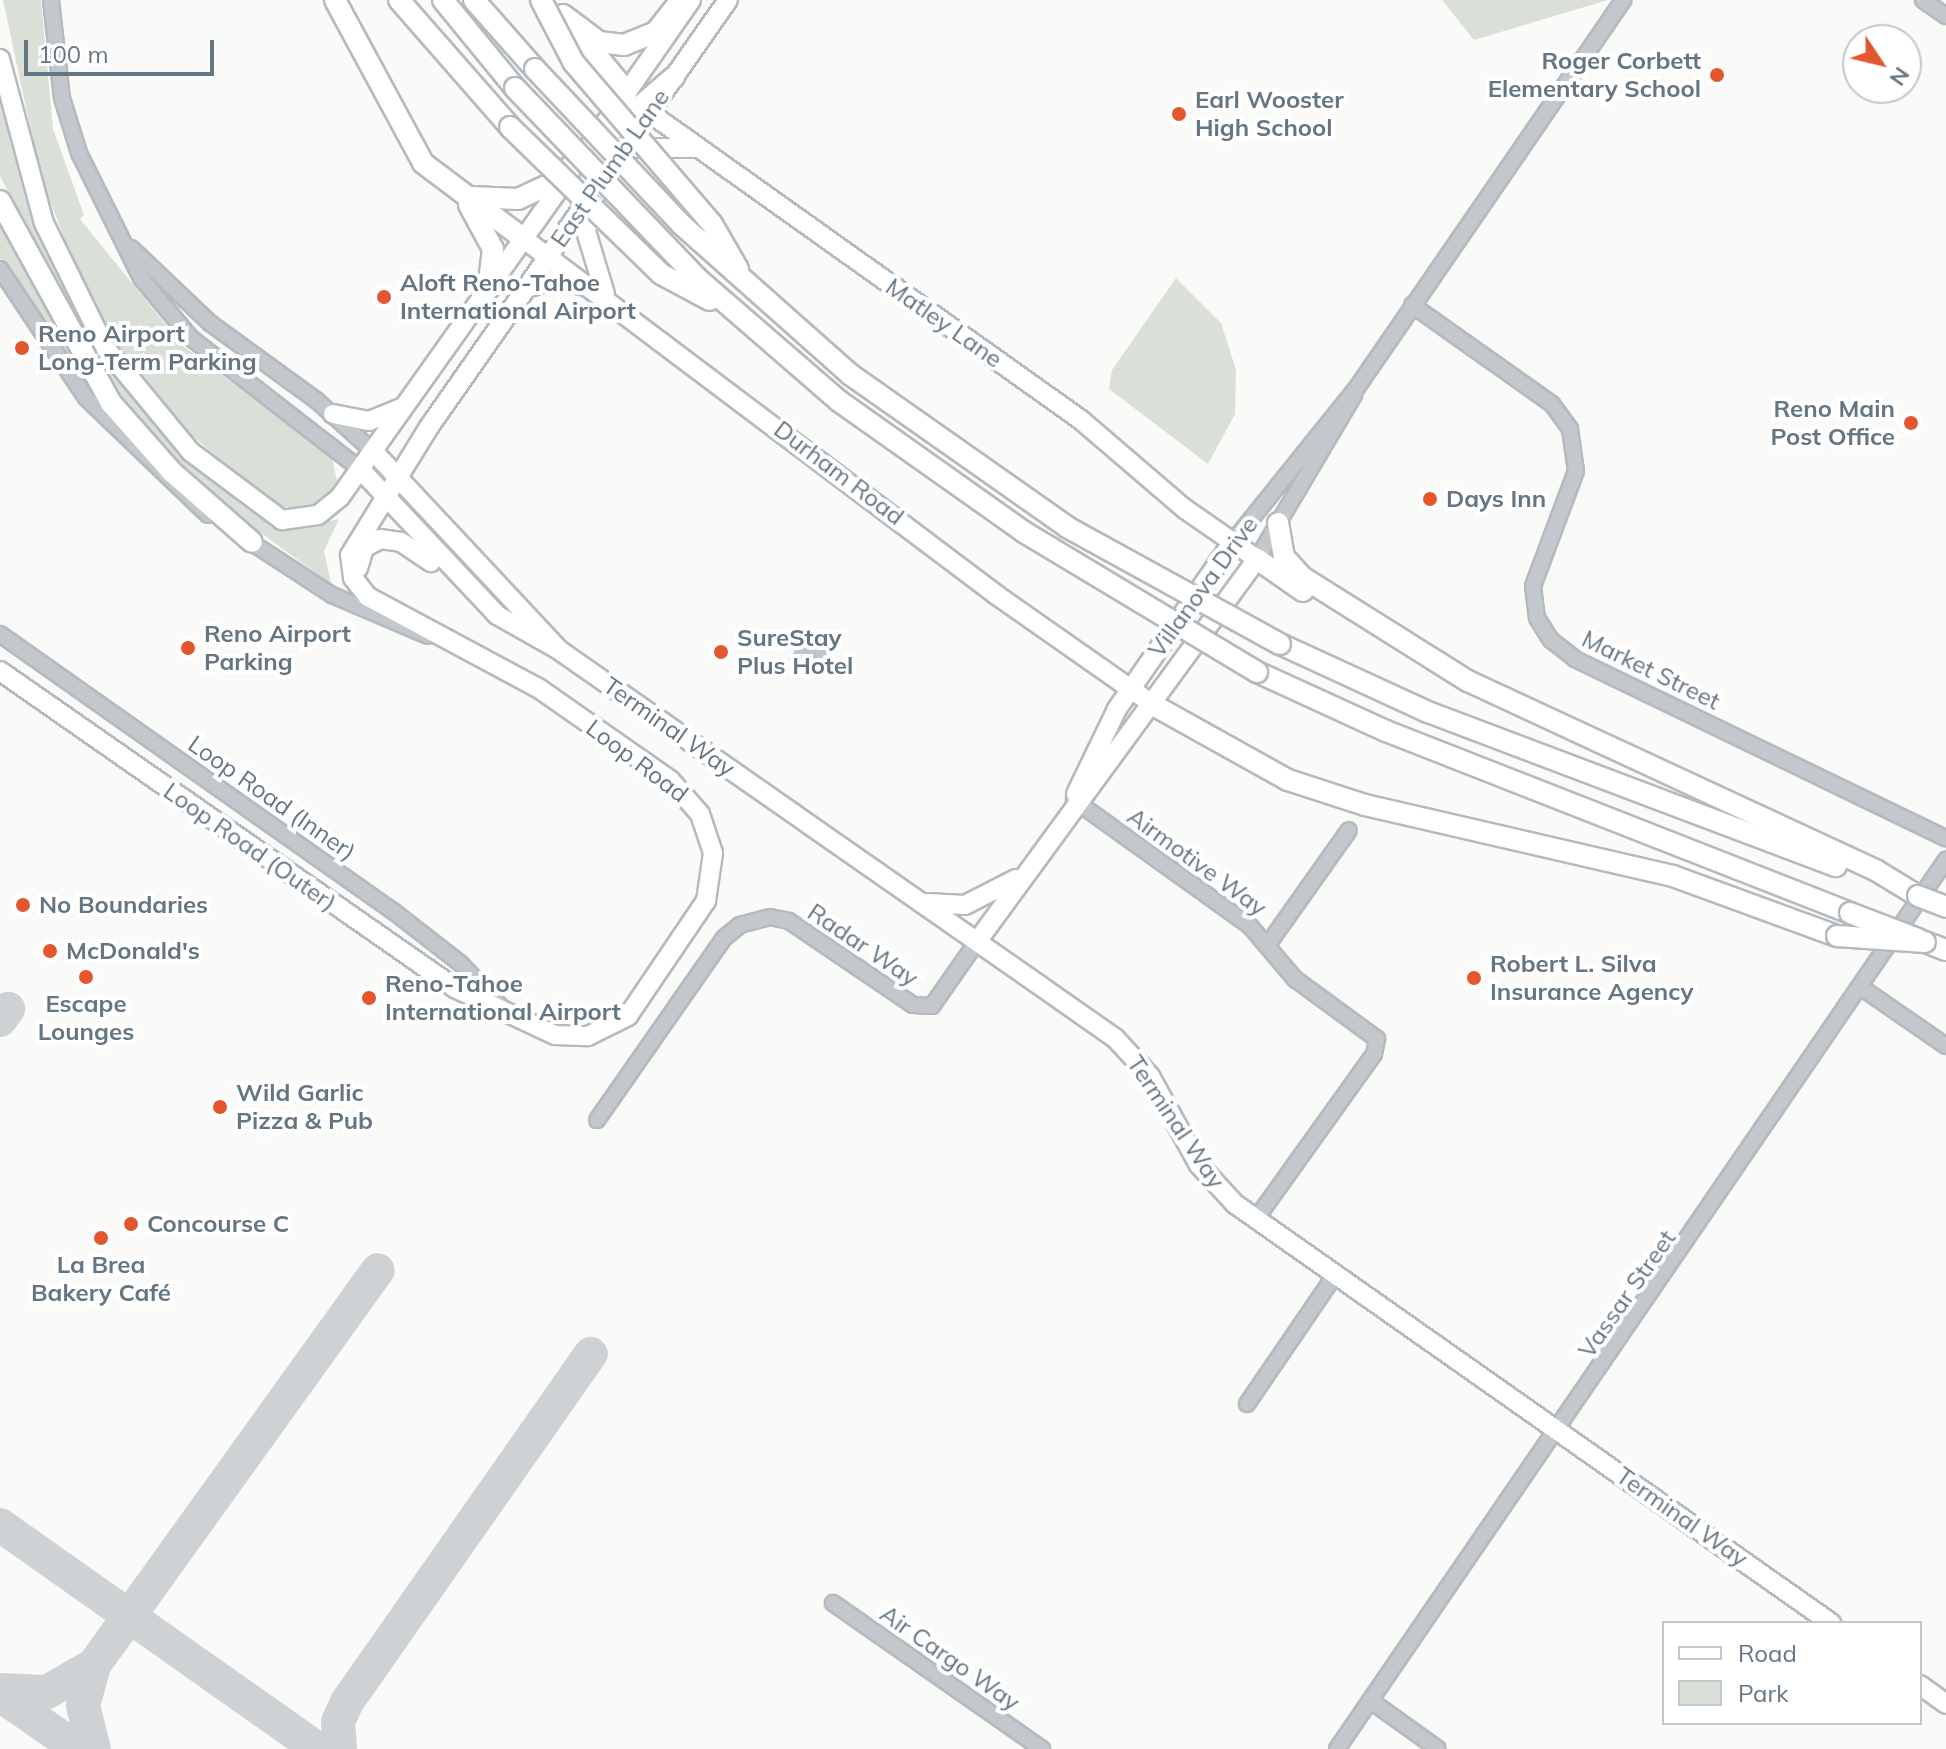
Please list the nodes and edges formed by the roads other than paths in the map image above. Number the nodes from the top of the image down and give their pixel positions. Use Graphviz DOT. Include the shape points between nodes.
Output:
graph roads {
  1 [pos="51,0"];
  2 [pos="335,0"];
  3 [pos="399,0"];
  4 [pos="443,0"];
  5 [pos="474,0"];
  6 [pos="541,0"];
  7 [pos="681,0"];
  8 [pos="691,0"];
  9 [pos="719,0"];
  10 [pos="728,0"];
  11 [pos="1623,0"];
  12 [pos="1923,0"];
  13 [pos="557,8"];
  14 [pos="1946,16"];
  15 [pos="690,54"];
  16 [pos="0,59"];
  17 [pos="674,77"];
  18 [pos="637,102"];
  19 [pos="610,136"];
  20 [pos="696,149"];
  21 [pos="620,155"];
  22 [pos="577,164"];
  23 [pos="598,168"];
  24 [pos="460,192"];
  25 [pos="592,195"];
  26 [pos="0,201"];
  27 [pos="120,236"];
  28 [pos="524,239"];
  29 [pos="548,255"];
  30 [pos="0,269"];
  31 [pos="748,286"];
  32 [pos="524,289"];
  33 [pos="488,290"];
  34 [pos="601,292"];
  35 [pos="1412,305"];
  36 [pos="735,313"];
  37 [pos="1356,389"];
  38 [pos="408,403"];
  39 [pos="333,414"];
  40 [pos="374,452"];
  41 [pos="361,470"];
  42 [pos="398,474"];
  43 [pos="384,495"];
  44 [pos="1278,523"];
  45 [pos="252,542"];
  46 [pos="1232,543"];
  47 [pos="1257,559"];
  48 [pos="463,585"];
  49 [pos="376,601"];
  50 [pos="0,634"];
  51 [pos="467,646"];
  52 [pos="559,650"];
  53 [pos="0,671"];
  54 [pos="1468,681"];
  55 [pos="1130,689"];
  56 [pos="1155,706"];
  57 [pos="1074,800"];
  58 [pos="1349,830"];
  59 [pos="1946,838"];
  60 [pos="1946,860"];
  61 [pos="1875,875"];
  62 [pos="1022,876"];
  63 [pos="919,901"];
  64 [pos="1946,907"];
  65 [pos="979,939"];
  66 [pos="1925,942"];
  67 [pos="1269,943"];
  68 [pos="1946,950"];
  69 [pos="1862,988"];
  70 [pos="506,1012"];
  71 [pos="1946,1046"];
  72 [pos="597,1120"];
  73 [pos="1256,1219"];
  74 [pos="1335,1275"];
  75 [pos="1247,1404"];
  76 [pos="1559,1431"];
  77 [pos="833,1603"];
  78 [pos="1828,1621"];
  79 [pos="1922,1686"];
  80 [pos="1371,1701"];
  81 [pos="1946,1704"];
  82 [pos="1042,1749"];
  83 [pos="1337,1749"];
  84 [pos="1438,1749"];
  1 -- 27 [label="street, Terminal Way" via="62,98 84,165"];
  2 -- 24 [label="highway" via="408,142"];
  3 -- 36 [label="highway, bridge" via="510,127 661,274"];
  4 -- 36 [label="highway, bridge" via="587,169"];
  5 -- 31 [label="highway, bridge" via="640,183"];
  6 -- 31 [label="highway, bridge" via="574,63 712,224"];
  7 -- 13 [label="highway" via="656,32 624,45 599,42"];
  8 -- 18 [label="main road, East Plumb Lane" via="645,67"];
  9 -- 15 [label="main road"];
  10 -- 15 [label="main road, East Plumb Lane"];
  11 -- 35 [label="street, Villanova Drive"];
  12 -- 14 [label="street"];
  13 -- 18 [label="highway"];
  15 -- 17 [label="main road, East Plumb Lane"];
  16 -- 41 [label="main road" via="24,164 57,256 106,349 148,406 214,473 282,520 326,510"];
  17 -- 18 [label="highway"];
  18 -- 19 [label="highway"];
  18 -- 20 [label="main road, Matley Lane"];
  18 -- 21 [label="main road, East Plumb Lane"];
  18 -- 22 [label="main road, East Plumb Lane"];
  19 -- 22 [label="highway"];
  19 -- 23 [label="main road"];
  20 -- 21 [label="main road" via="663,145"];
  20 -- 46 [label="main road, Matley Lane" via="1081,420"];
  21 -- 23 [label="main road"];
  21 -- 25 [label="main road, East Plumb Lane"];
  22 -- 24 [label="highway" via="518,199 489,201"];
  22 -- 28 [label="main road, East Plumb Lane"];
  23 -- 25 [label="main road"];
  23 -- 28 [label="main road"];
  24 -- 28 [label="highway"];
  24 -- 33 [label="highway" via="493,249"];
  25 -- 29 [label="main road, East Plumb Lane"];
  25 -- 34 [label="main road" via="588,254"];
  26 -- 45 [label="highway" via="111,403 172,472"];
  27 -- 39 [label="street, Terminal Way" via="210,323"];
  27 -- 41 [label="street, Terminal Way" via="141,278 179,328"];
  28 -- 29 [label="main road, Durham Road"];
  28 -- 33 [label="main road, East Plumb Lane"];
  29 -- 32 [label="main road, East Plumb Lane"];
  29 -- 34 [label="main road, Durham Road"];
  30 -- 45 [label="street" via="68,375 106,421 192,503"];
  31 -- 61 [label="highway, bridge" via="851,375 1019,496 1144,572 1280,644 1428,712"];
  32 -- 34 [label="main road" via="552,280"];
  32 -- 42 [label="main road, East Plumb Lane"];
  33 -- 38 [label="main road, East Plumb Lane"];
  34 -- 55 [label="main road, Durham Road" via="998,596"];
  35 -- 37 [label="street, Villanova Drive"];
  35 -- 59 [label="street, Market Street" via="1552,404 1570,429 1576,471 1533,586 1537,618 1551,640 1575,659"];
  36 -- 66 [label="highway, bridge" via="909,454 1083,569 1257,672 1386,731"];
  37 -- 44 [label="street, Villanova Drive"];
  37 -- 46 [label="street, Villanova Drive"];
  38 -- 39 [label="main road" via="369,421"];
  38 -- 40 [label="main road, East Plumb Lane"];
  39 -- 40 [label="street, Terminal Way"];
  40 -- 41 [label="main road, East Plumb Lane"];
  40 -- 42 [label="main road, Terminal Way"];
  41 -- 43 [label="main road, Terminal Way"];
  42 -- 43 [label="main road, East Plumb Lane"];
  42 -- 52 [label="main road, Terminal Way"];
  43 -- 48 [label="main road, Terminal Way"];
  43 -- 49 [label="main road" via="350,555 357,585"];
  44 -- 47 [label="street, Villanova Drive"];
  44 -- 54 [label="highway" via="1284,557 1302,577"];
  45 -- 51 [label="street" via="349,604"];
  46 -- 47 [label="main road, Matley Lane"];
  46 -- 55 [label="main road, Villanova Drive"];
  47 -- 54 [label="highway" via="1364,630"];
  47 -- 56 [label="main road, Villanova Drive"];
  48 -- 49 [label="main road" via="408,545 380,539 364,548 358,563"];
  48 -- 52 [label="main road, Terminal Way" via="511,626"];
  49 -- 51 [label="main road"];
  50 -- 70 [label="street, Loop Road (Inner)" via="393,911 461,964"];
  51 -- 70 [label="main road, Loop Road" via="679,787 700,814 713,853 700,914 619,1023 566,1037 535,1029"];
  52 -- 63 [label="main road, Terminal Way"];
  53 -- 70 [label="main road, Loop Road (Outer)" via="413,962"];
  54 -- 61 [label="highway"];
  55 -- 56 [label="main road, Durham Road"];
  55 -- 57 [label="main road, Villanova Drive" via="1092,753"];
  56 -- 57 [label="main road, Villanova Drive"];
  56 -- 66 [label="highway, bridge" via="1223,748 1303,785 1365,805 1637,866 1837,936"];
  57 -- 62 [label="main road, Villanova Drive"];
  57 -- 67 [label="street, Airmotive Way"];
  58 -- 67 [label="street"];
  60 -- 69 [label="street, Vassar Street"];
  61 -- 64 [label="highway, bridge"];
  62 -- 63 [label="main road" via="965,905"];
  62 -- 65 [label="main road, Villanova Drive"];
  63 -- 65 [label="main road, Terminal Way"];
  65 -- 72 [label="street, Radar Way" via="932,1006 913,1005 789,921 759,918 740,925 724,938"];
  65 -- 73 [label="main road, Terminal Way" via="1134,1056 1199,1165"];
  66 -- 68 [label="highway"];
  67 -- 73 [label="street, Airmotive Way" via="1295,979 1368,1029 1378,1047"];
  69 -- 71 [label="street"];
  69 -- 76 [label="street, Vassar Street"];
  73 -- 74 [label="main road, Terminal Way"];
  74 -- 75 [label="street"];
  74 -- 76 [label="main road, Terminal Way"];
  76 -- 78 [label="main road, Terminal Way"];
  76 -- 80 [label="street, Vassar Street"];
  77 -- 82 [label="street, Air Cargo Way"];
  79 -- 81 [label="main road"];
  80 -- 83 [label="street, Vassar Street"];
  80 -- 84 [label="street"];
}
